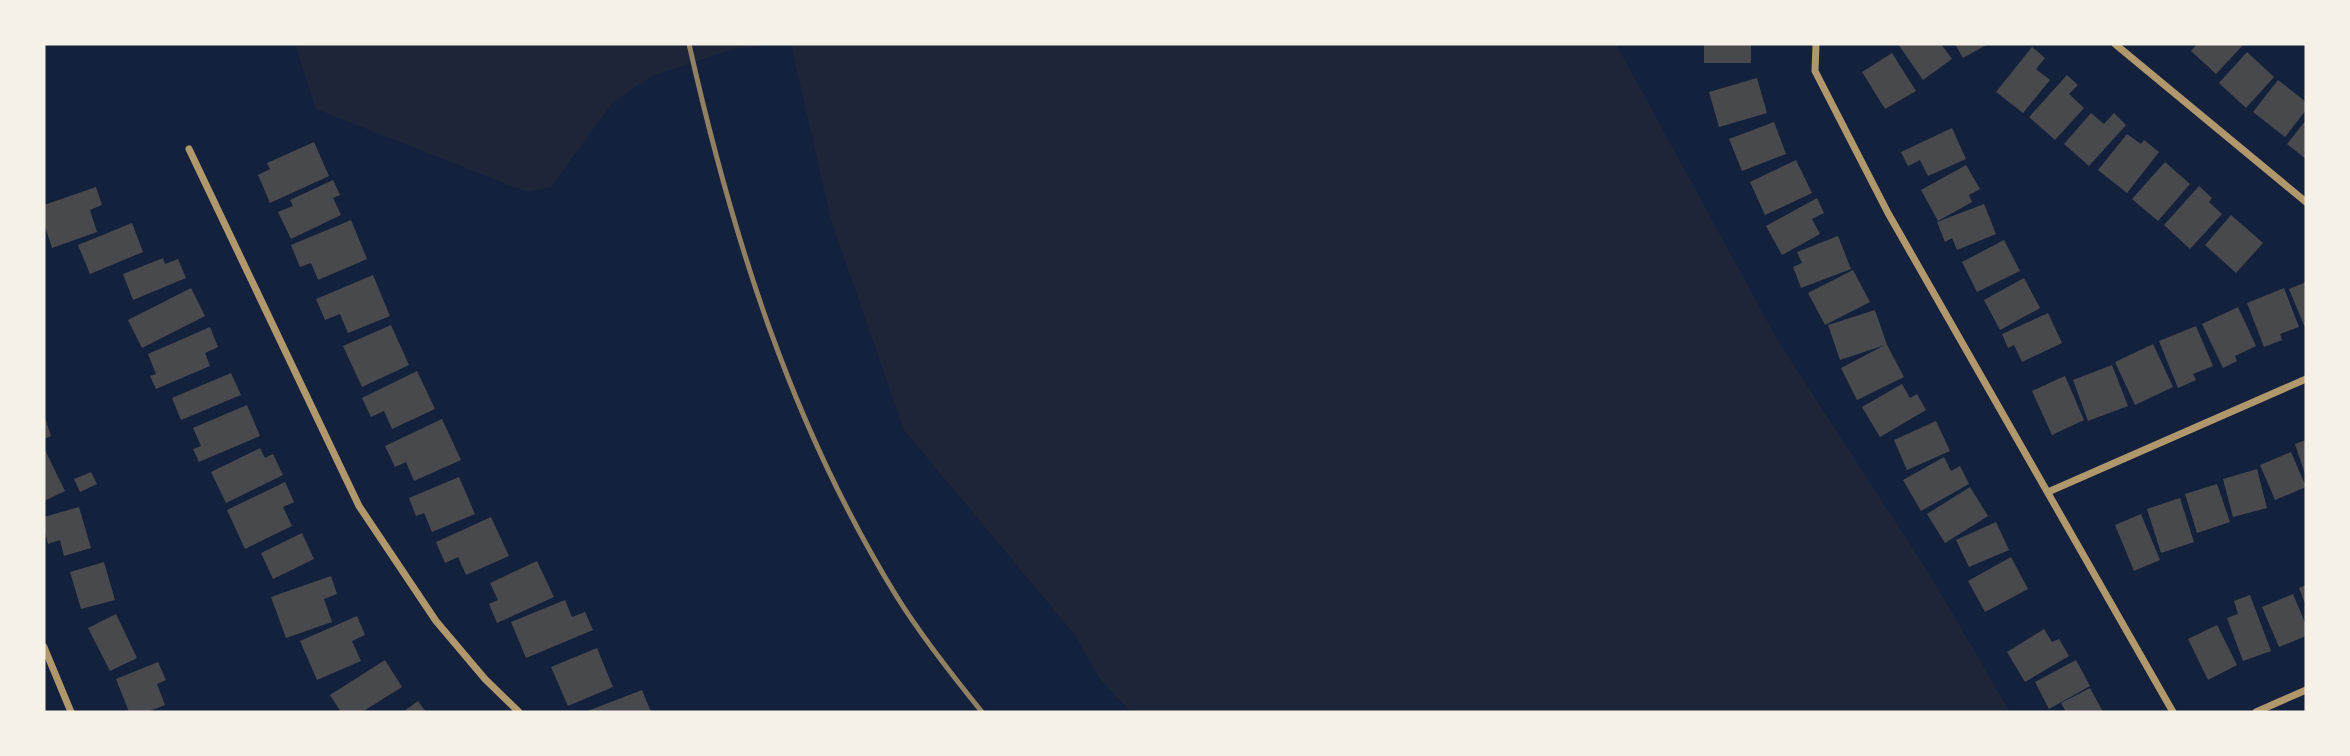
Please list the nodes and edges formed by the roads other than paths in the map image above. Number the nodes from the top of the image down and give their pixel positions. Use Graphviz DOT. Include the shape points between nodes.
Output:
graph roads {
  1 [pos="1816,44"];
  2 [pos="2115,44"];
  3 [pos="189,149"];
  4 [pos="2306,202"];
  5 [pos="2306,379"];
  6 [pos="2048,492"];
  7 [pos="44,647"];
  8 [pos="2306,690"];
  9 [pos="71,712"];
  10 [pos="519,712"];
  11 [pos="2173,712"];
  12 [pos="2256,712"];
  1 -- 6 [label="street" via="1815,71 1835,111 1888,213"];
  2 -- 4 [label="street"];
  3 -- 10 [label="street" via="359,506 436,621"];
  5 -- 6 [label="street"];
  6 -- 11 [label="street"];
  7 -- 9 [label="street"];
  8 -- 12 [label="street"];
}
